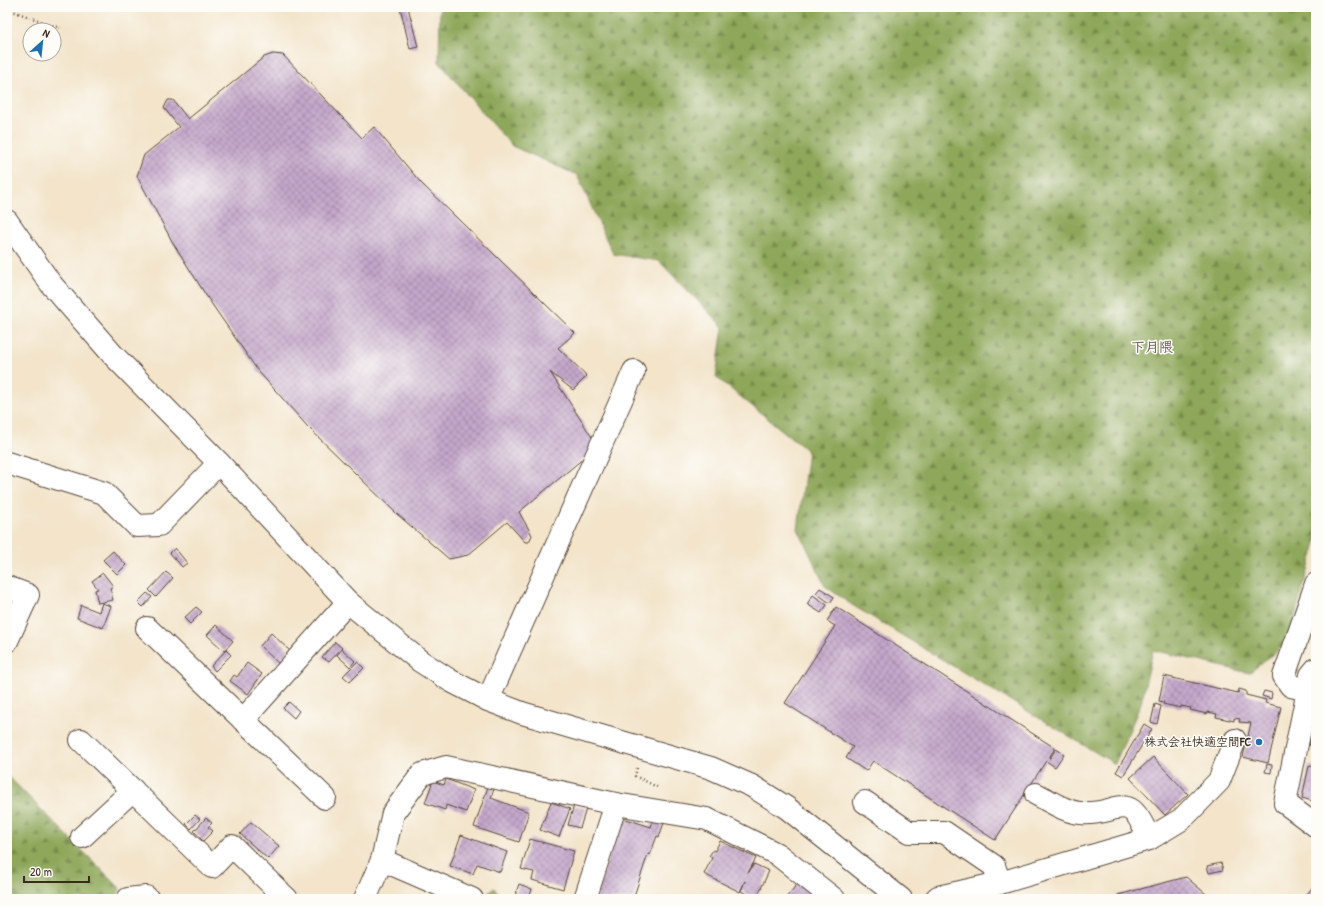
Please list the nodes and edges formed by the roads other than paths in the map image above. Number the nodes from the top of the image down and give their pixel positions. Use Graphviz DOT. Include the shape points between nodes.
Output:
graph roads {
  1 [pos="7,221"];
  2 [pos="634,371"];
  3 [pos="7,463"];
  4 [pos="219,463"];
  5 [pos="1316,584"];
  6 [pos="7,587"];
  7 [pos="348,602"];
  8 [pos="147,628"];
  9 [pos="7,642"];
  10 [pos="1316,669"];
  11 [pos="1308,690"];
  12 [pos="488,700"];
  13 [pos="243,720"];
  14 [pos="81,740"];
  15 [pos="1235,740"];
  16 [pos="133,790"];
  17 [pos="1036,794"];
  18 [pos="325,798"];
  19 [pos="865,802"];
  20 [pos="616,804"];
  21 [pos="1316,826"];
  22 [pos="82,837"];
  23 [pos="1149,839"];
  24 [pos="382,860"];
  25 [pos="1000,883"];
  26 [pos="128,899"];
  27 [pos="148,899"];
  28 [pos="287,899"];
  29 [pos="365,899"];
  30 [pos="472,899"];
  31 [pos="585,899"];
  32 [pos="834,899"];
  33 [pos="901,899"];
  34 [pos="936,899"];
  1 -- 4 [label="street" via="52,284 113,355"];
  2 -- 12 [label="street"];
  3 -- 4 [label="street" via="104,493 137,526 159,525"];
  4 -- 7 [label="street"];
  5 -- 11 [label="street" via="1284,676 1291,686"];
  6 -- 9 [label="street" via="28,595"];
  7 -- 12 [label="street" via="420,661"];
  7 -- 13 [label="street"];
  8 -- 13 [label="street"];
  10 -- 11 [label="street" via="1311,675"];
  11 -- 21 [label="street" via="1285,803"];
  12 -- 33 [label="street" via="522,713 711,768 752,786 787,808"];
  13 -- 18 [label="street"];
  14 -- 16 [label="street"];
  15 -- 23 [label="street" via="1218,781 1182,819"];
  16 -- 22 [label="street"];
  16 -- 28 [label="street" via="212,868 232,846"];
  17 -- 23 [label="street" via="1062,808 1080,813 1094,813 1122,806 1131,810 1142,821"];
  19 -- 25 [label="street" via="909,832 944,832 994,866"];
  20 -- 24 [label="street" via="446,767 422,774 393,812"];
  20 -- 31 [label="street"];
  20 -- 32 [label="street" via="707,819 777,854"];
  23 -- 25 [label="street"];
  24 -- 29 [label="street"];
  24 -- 30 [label="street"];
  25 -- 34 [label="street"];
  26 -- 27 [label="street"];
}
